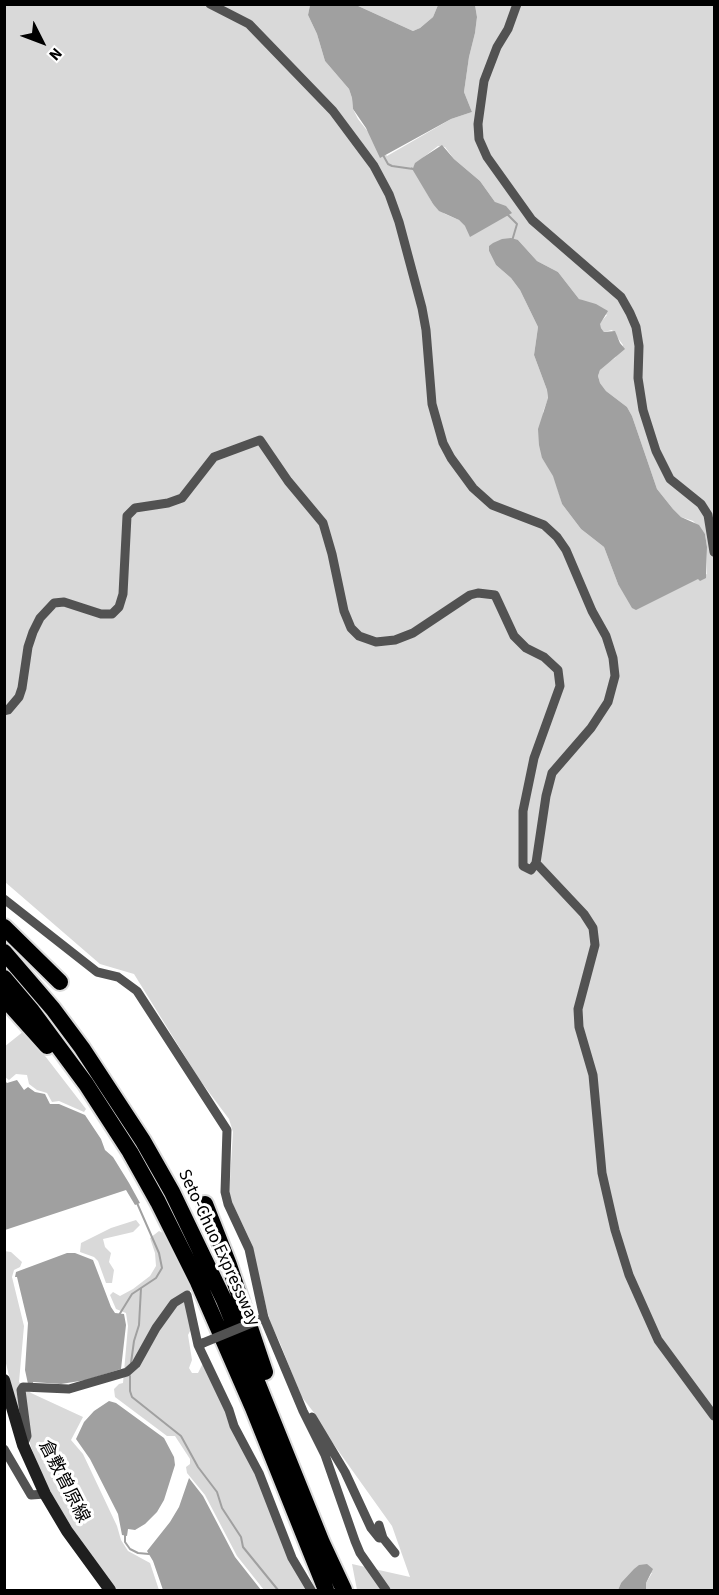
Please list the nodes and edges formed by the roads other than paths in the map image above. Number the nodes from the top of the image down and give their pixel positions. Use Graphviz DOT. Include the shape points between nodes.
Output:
graph roads {
  1 [pos="210,4"];
  2 [pos="517,4"];
  3 [pos="714,552"];
  4 [pos="4,711"];
  5 [pos="536,862"];
  6 [pos="4,899"];
  7 [pos="4,927"];
  8 [pos="4,952"];
  9 [pos="4,978"];
  10 [pos="60,982"];
  11 [pos="4,998"];
  12 [pos="106,1114"];
  13 [pos="205,1204"];
  14 [pos="264,1318"];
  15 [pos="200,1344"];
  16 [pos="4,1380"];
  17 [pos="302,1407"];
  18 [pos="714,1416"];
  19 [pos="278,1429"];
  20 [pos="24,1444"];
  21 [pos="4,1449"];
  22 [pos="45,1494"];
  23 [pos="379,1525"];
  24 [pos="383,1538"];
  25 [pos="395,1553"];
  26 [pos="110,1590"];
  27 [pos="311,1590"];
  28 [pos="326,1590"];
  29 [pos="344,1590"];
  30 [pos="386,1590"];
  1 -- 5 [label="street" via="249,24 333,111 374,166 399,222 422,308 432,404 443,443 473,489 492,505 536,520 557,537 606,636 615,664 608,702 552,772"];
  2 -- 3 [label="street" via="484,81 479,139 487,157 532,220 621,297 636,327 643,410 656,451 670,479 701,504 708,515"];
  4 -- 5 [label="street" via="19,697 33,632 54,603 64,602 101,614 112,614 119,608 128,516 135,508 182,498 214,457 260,440 322,524 344,611 359,636 376,642 395,640 413,633 470,596 495,595 514,636 558,670 560,686 534,758 524,811 523,866 531,870"];
  5 -- 18 [label="street" via="593,928 595,945 578,1009 579,1027 593,1075 602,1173 629,1275 658,1341"];
  6 -- 14 [label="street" via="97,972 118,977 137,991 226,1130 225,1192 249,1249"];
  7 -- 10 [label="highway"];
  8 -- 19 [label="highway, Seto-Chuo Expressway" via="82,1048 137,1131 211,1269"];
  9 -- 12 [label="highway, Seto-Chuo Expressway"];
  11 -- 12 [label="highway"];
  12 -- 28 [label="highway, Seto-Chuo Expressway" via="158,1202 198,1282"];
  13 -- 19 [label="highway" via="271,1388"];
  14 -- 15 [label="street, bridge"];
  14 -- 17 [label="street"];
  15 -- 20 [label="street" via="187,1295 174,1303 127,1372 69,1389 23,1387 27,1436"];
  15 -- 27 [label="street" via="234,1426 259,1473 290,1555"];
  16 -- 20 [label="street, 倉敷曽原線"];
  17 -- 24 [label="street" via="309,1412 345,1472 371,1528"];
  17 -- 30 [label="street" via="325,1455 360,1553"];
  19 -- 29 [label="highway, Seto-Chuo Expressway"];
  20 -- 22 [label="street, 倉敷曽原線"];
  21 -- 22 [label="street" via="32,1494"];
  22 -- 26 [label="street, 倉敷曽原線"];
  23 -- 24 [label="street"];
  24 -- 25 [label="street"];
}
